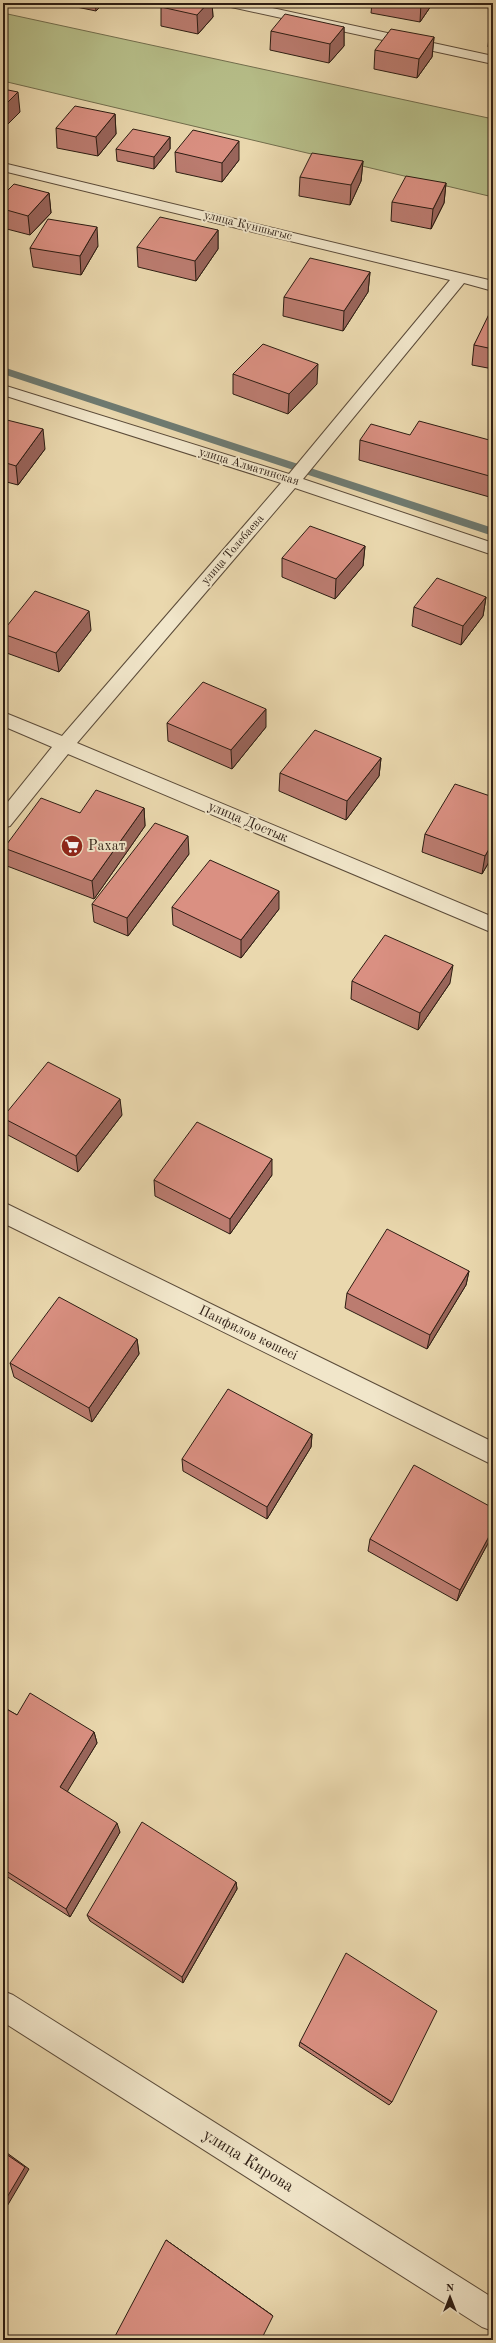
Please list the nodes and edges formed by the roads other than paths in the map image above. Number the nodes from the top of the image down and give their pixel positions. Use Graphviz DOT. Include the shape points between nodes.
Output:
graph roads {
  1 [pos="231,3"];
  2 [pos="493,60"];
  3 [pos="3,167"];
  4 [pos="461,277"];
  5 [pos="493,286"];
  6 [pos="3,390"];
  7 [pos="292,480"];
  8 [pos="493,549"];
  9 [pos="3,719"];
  10 [pos="64,746"];
  11 [pos="3,821"];
  12 [pos="493,925"];
  13 [pos="3,1212"];
  14 [pos="493,1454"];
  15 [pos="3,2005"];
  16 [pos="493,2316"];
  1 -- 2 [label="street"];
  3 -- 4 [label="street, улица Куншыгыс"];
  4 -- 5 [label="street, улица Куншыгыс"];
  4 -- 7 [label="street, улица Толебаева"];
  6 -- 7 [label="street, улица Алматинская"];
  7 -- 8 [label="street, улица Алматинская"];
  7 -- 10 [label="street, улица Толебаева"];
  9 -- 10 [label="street, улица Достык"];
  10 -- 11 [label="street, улица Толебаева"];
  10 -- 12 [label="street, улица Достык"];
  13 -- 14 [label="street, Панфилов көшесі"];
  15 -- 16 [label="street, улица Кирова"];
}
